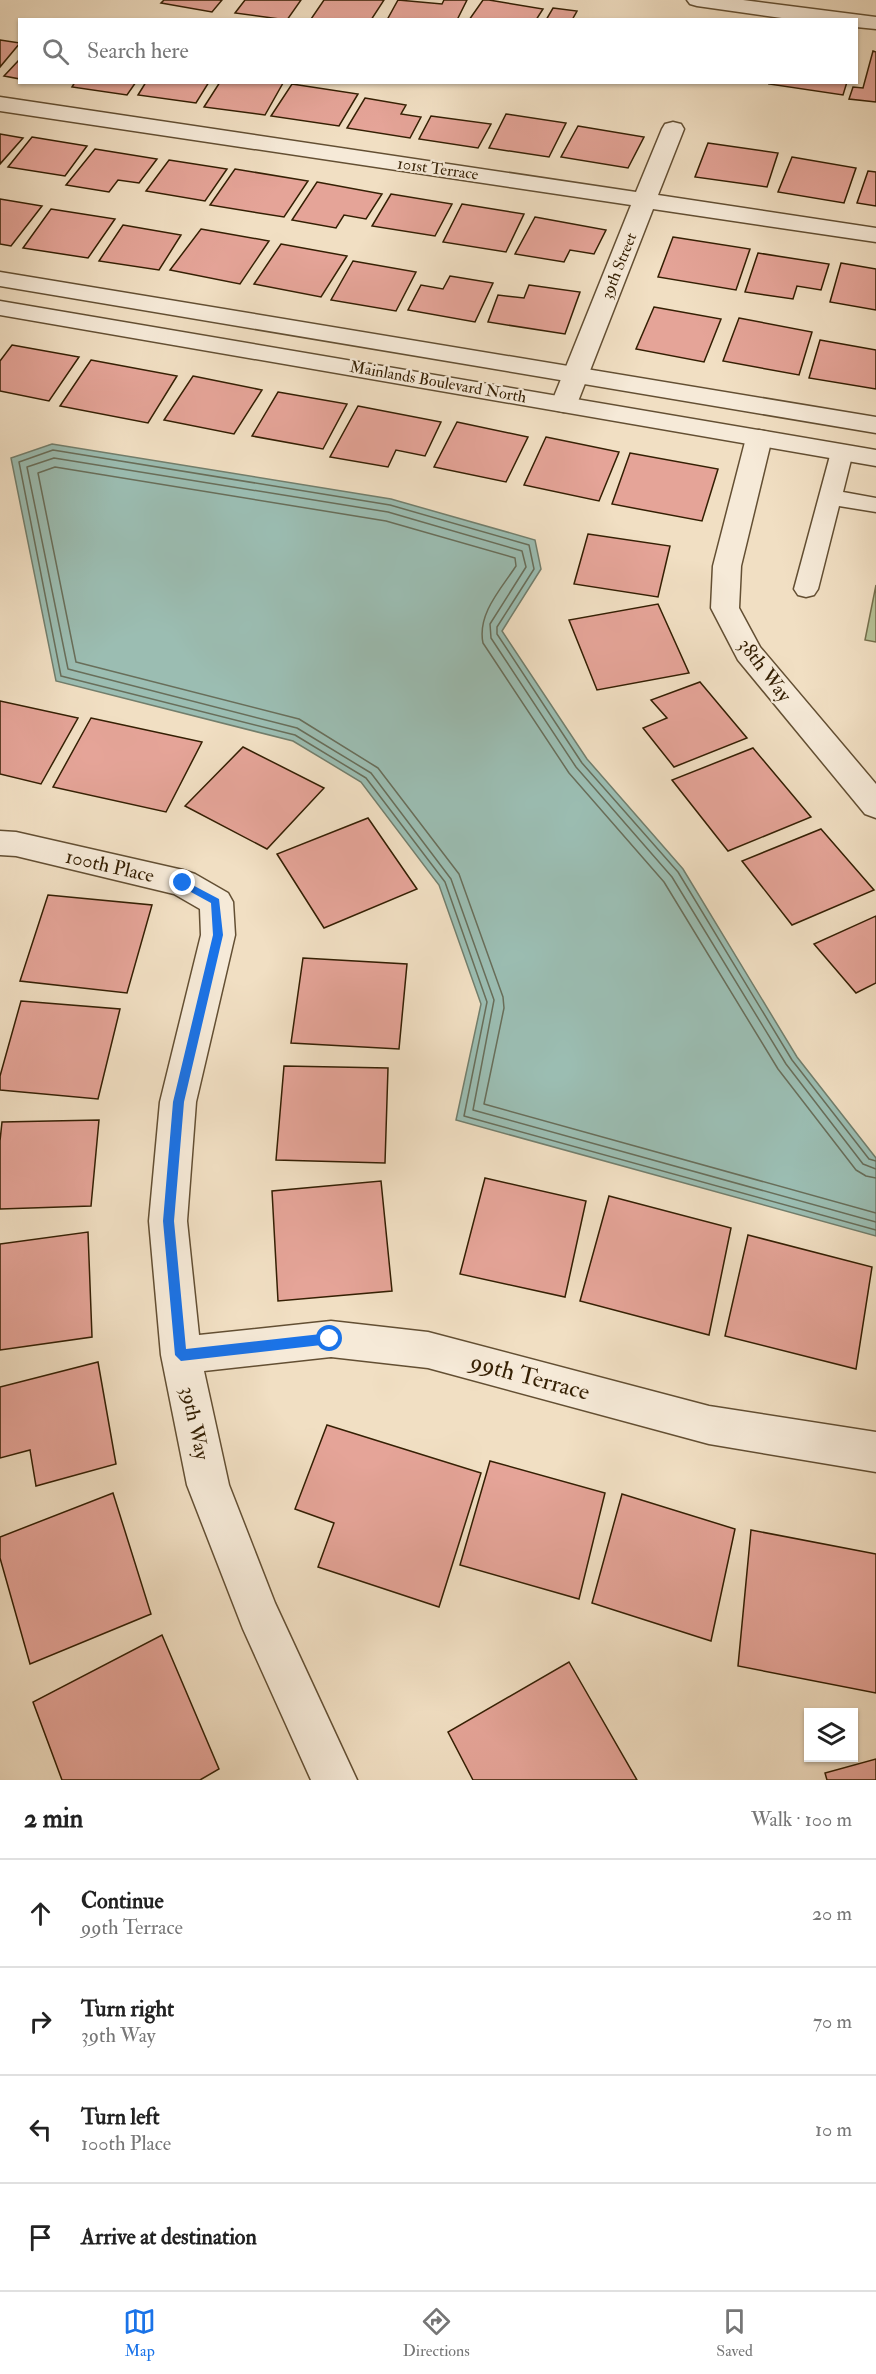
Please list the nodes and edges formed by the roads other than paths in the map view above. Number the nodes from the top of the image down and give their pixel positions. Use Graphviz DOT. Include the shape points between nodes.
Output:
graph roads {
  1 [pos="697,0"];
  2 [pos="831,18"];
  3 [pos="858,21"];
  4 [pos="876,23"];
  5 [pos="0,104"];
  6 [pos="674,129"];
  7 [pos="645,200"];
  8 [pos="876,235"];
  9 [pos="0,279"];
  10 [pos="0,308"];
  11 [pos="575,375"];
  12 [pos="564,404"];
  13 [pos="876,425"];
  14 [pos="759,438"];
  15 [pos="842,452"];
  16 [pos="876,458"];
  17 [pos="830,497"];
  18 [pos="876,505"];
  19 [pos="806,589"];
  20 [pos="876,806"];
  21 [pos="0,843"];
  22 [pos="216,902"];
  23 [pos="181,1355"];
  24 [pos="876,1452"];
  25 [pos="334,1780"];
  1 -- 2 [label="street"];
  3 -- 4 [label="street"];
  5 -- 7 [label="street, 101st Terrace"];
  6 -- 7 [label="street, 39th Street"];
  7 -- 8 [label="street, 101st Terrace"];
  7 -- 11 [label="street, 39th Street"];
  9 -- 11 [label="street, Mainlands Boulevard North"];
  10 -- 12 [label="street, Mainlands Boulevard North"];
  11 -- 12 [label="street, 39th Street"];
  11 -- 13 [label="street, Mainlands Boulevard North"];
  12 -- 14 [label="street, Mainlands Boulevard North"];
  14 -- 15 [label="street, Mainlands Boulevard North"];
  14 -- 20 [label="street, 38th Way" via="727,566 725,608 748,653"];
  15 -- 16 [label="street, Mainlands Boulevard North"];
  15 -- 17 [label="lane"];
  17 -- 18 [label="lane"];
  17 -- 19 [label="lane"];
  21 -- 22 [label="street, 100th Place" via="183,883"];
  22 -- 23 [label="street, 39th Way" via="218,935 178,1102 168,1221"];
  23 -- 24 [label="street, 99th Terrace" via="330,1339 428,1350 709,1425"];
  23 -- 25 [label="street, 39th Way" via="208,1485 258,1614"];
}
